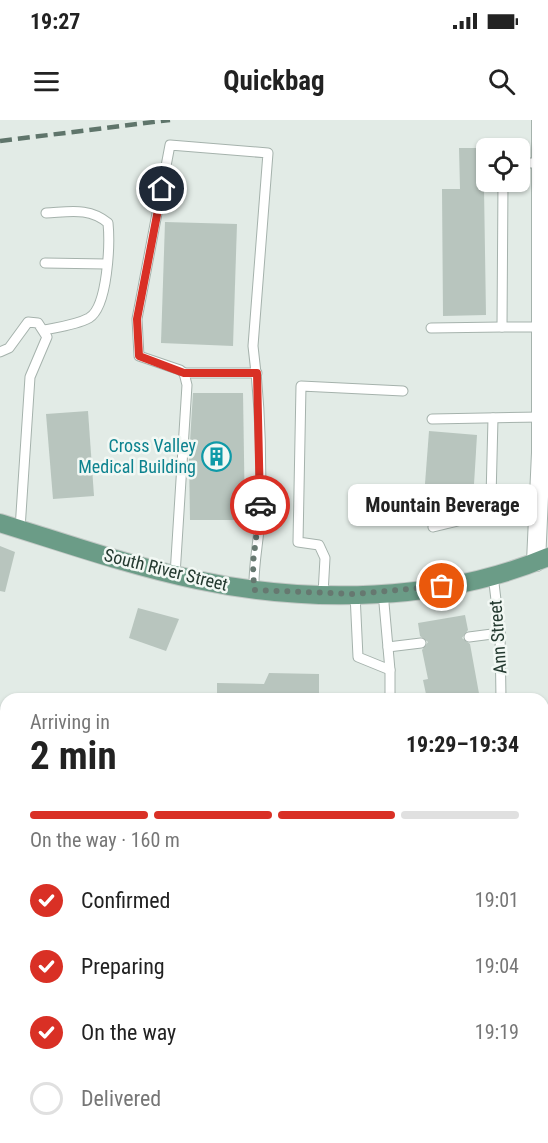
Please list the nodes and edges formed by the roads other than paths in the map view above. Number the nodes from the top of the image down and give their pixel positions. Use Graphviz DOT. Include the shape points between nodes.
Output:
graph roads {
  1 [pos="544,123"];
  2 [pos="543,172"];
  3 [pos="503,192"];
  4 [pos="46,213"];
  5 [pos="45,263"];
  6 [pos="106,264"];
  7 [pos="544,295"];
  8 [pos="502,327"];
  9 [pos="540,327"];
  10 [pos="431,328"];
  11 [pos="44,330"];
  12 [pos="0,352"];
  13 [pos="184,373"];
  14 [pos="257,373"];
  15 [pos="403,391"];
  16 [pos="541,417"];
  17 [pos="493,418"];
  18 [pos="432,419"];
  19 [pos="544,483"];
  20 [pos="0,523"];
  21 [pos="434,527"];
  22 [pos="20,529"];
  23 [pos="542,560"];
  24 [pos="175,575"];
  25 [pos="493,575"];
  26 [pos="254,590"];
  27 [pos="383,592"];
  28 [pos="323,594"];
  29 [pos="355,594"];
  30 [pos="500,633"];
  31 [pos="469,637"];
  32 [pos="421,643"];
  33 [pos="388,647"];
  34 [pos="390,670"];
  35 [pos="390,693"];
  36 [pos="501,693"];
  1 -- 2 [label="street"];
  2 -- 7 [label="street"];
  3 -- 8 [label="lane"];
  4 -- 6 [label="lane" via="86,211 108,223"];
  5 -- 6 [label="lane"];
  6 -- 11 [label="lane" via="103,295 91,317"];
  7 -- 9 [label="street"];
  8 -- 9 [label="lane"];
  8 -- 10 [label="lane"];
  9 -- 16 [label="street"];
  11 -- 12 [label="lane" via="38,323 28,322 9,348"];
  11 -- 22 [label="lane" via="47,337 30,377"];
  13 -- 14 [label="lane"];
  13 -- 14 [label="lane" via="139,356 138,346 137,319 170,145 268,153 254,346"];
  13 -- 24 [label="lane" via="187,385"];
  14 -- 26 [label="lane" via="260,517 253,563"];
  15 -- 28 [label="lane" via="301,386 298,542 318,545 325,558"];
  16 -- 17 [label="lane"];
  16 -- 19 [label="street"];
  17 -- 18 [label="lane"];
  17 -- 21 [label="lane" via="491,498 473,517"];
  19 -- 23 [label="street"];
  20 -- 22 [label="main road, South River Street"];
  22 -- 24 [label="main road, South River Street"];
  23 -- 25 [label="main road, South River Street"];
  24 -- 26 [label="main road, South River Street"];
  25 -- 27 [label="main road, South River Street" via="430,588"];
  25 -- 30 [label="lane, Ann Street"];
  26 -- 28 [label="main road, South River Street"];
  27 -- 29 [label="main road, South River Street"];
  27 -- 33 [label="lane"];
  28 -- 29 [label="main road, South River Street"];
  29 -- 34 [label="lane" via="357,657"];
  30 -- 31 [label="lane"];
  30 -- 36 [label="lane, Ann Street"];
  32 -- 33 [label="lane"];
  33 -- 34 [label="lane"];
  34 -- 35 [label="lane"];
}
